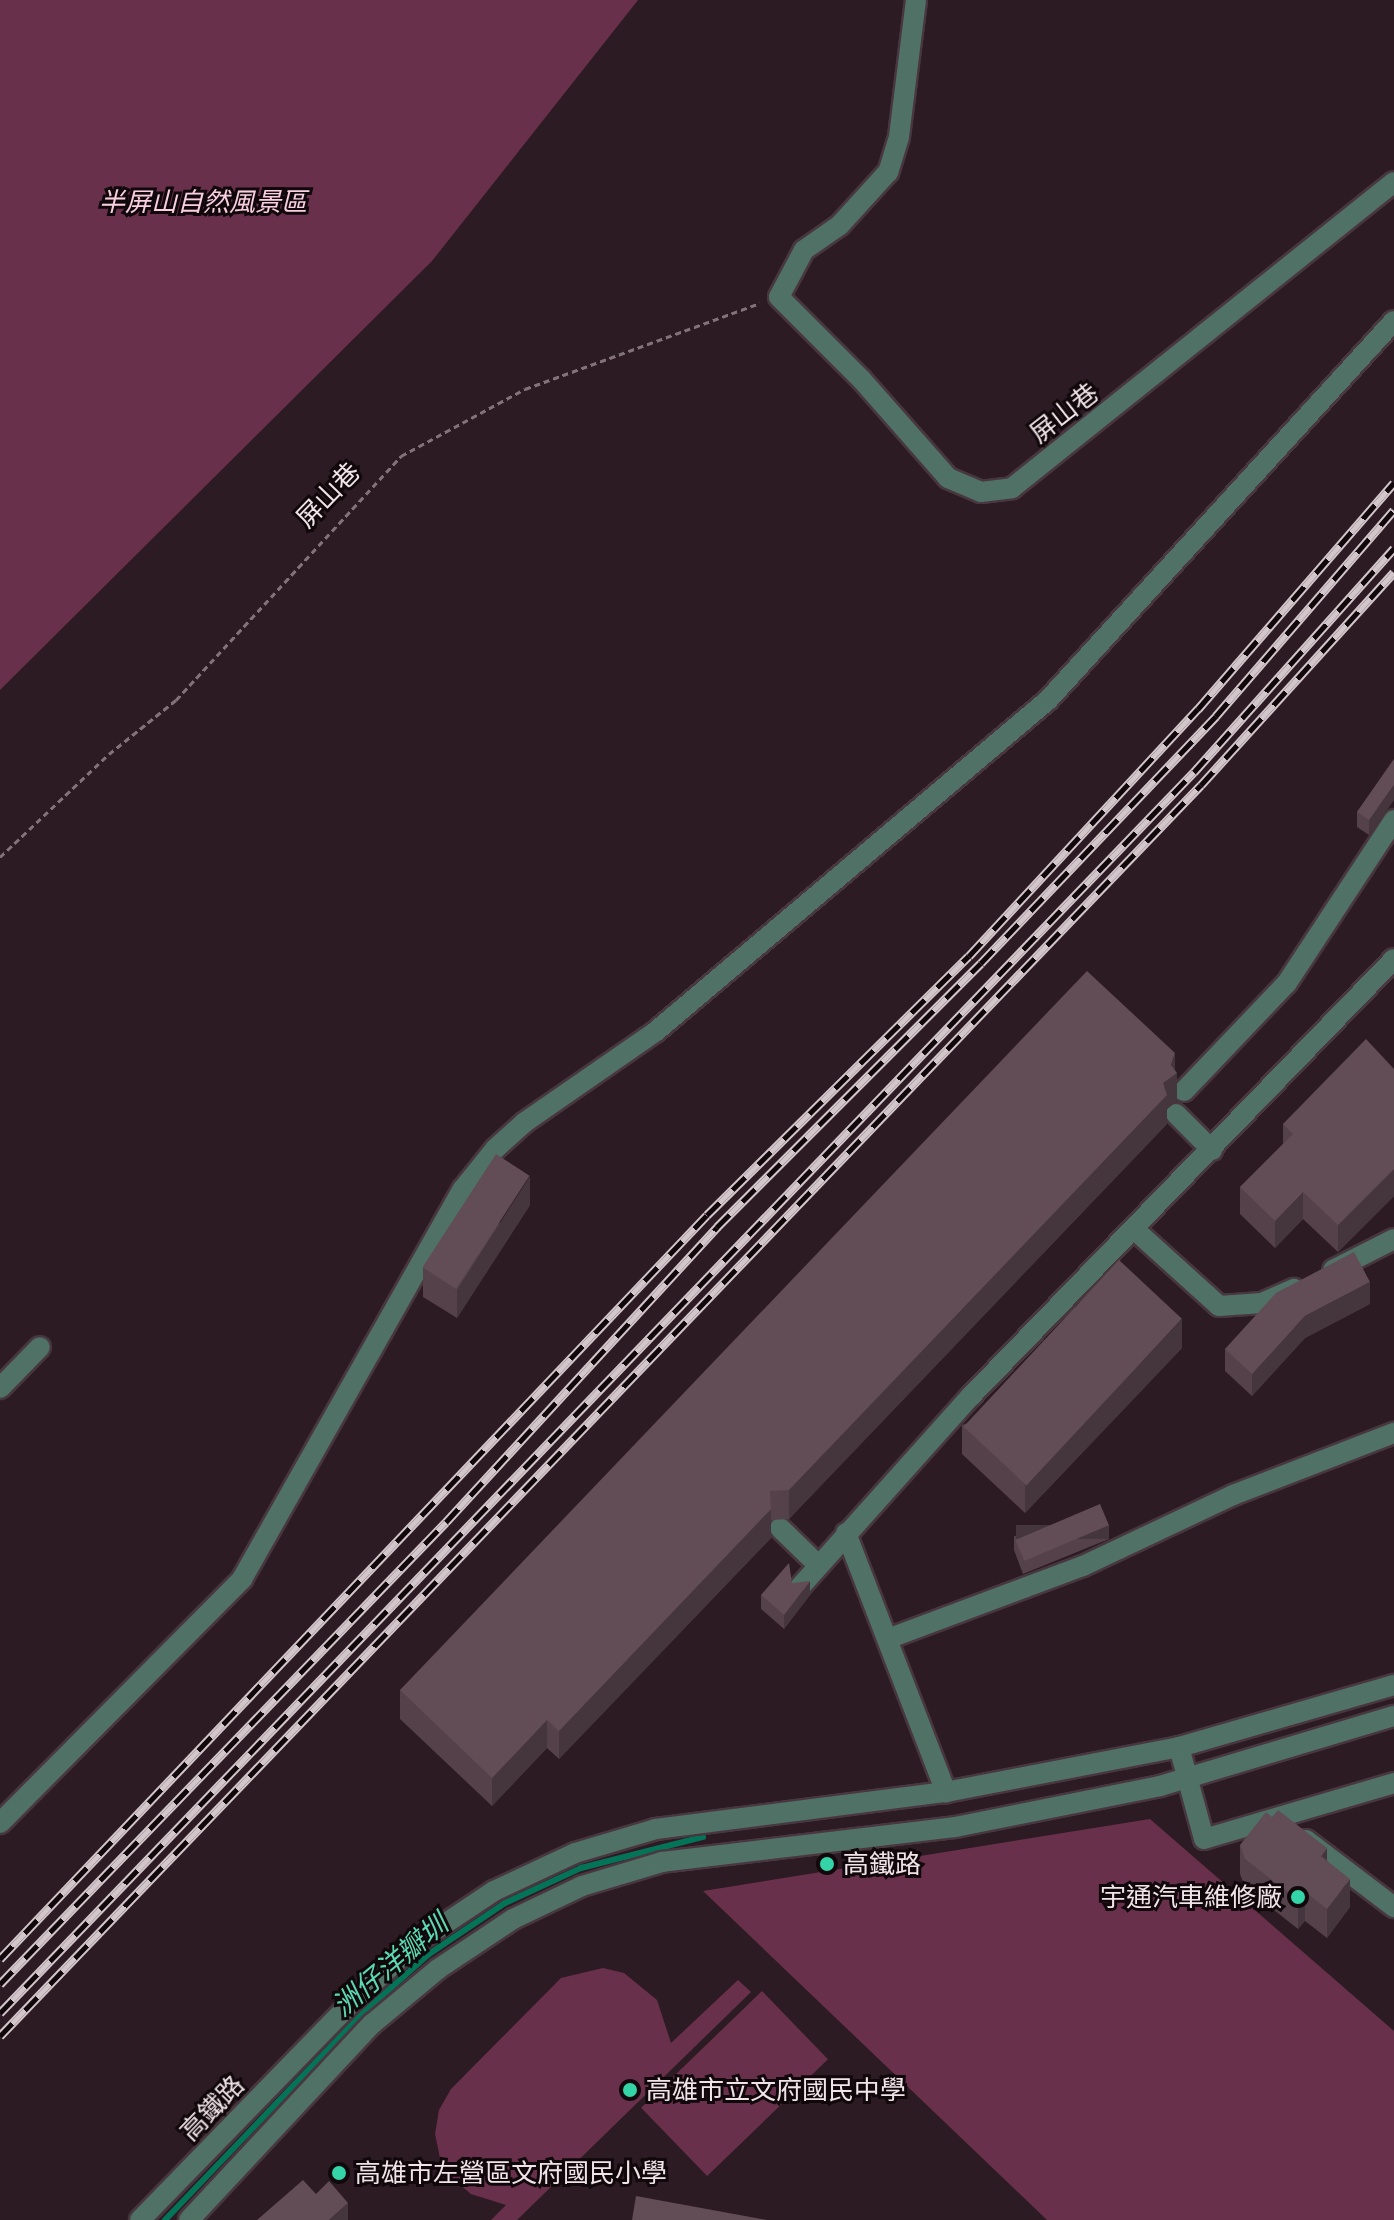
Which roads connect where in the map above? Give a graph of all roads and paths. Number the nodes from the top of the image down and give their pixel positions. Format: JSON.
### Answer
{"nodes":[{"id":1,"x":916,"y":0,"type":"edge"},
{"id":2,"x":1394,"y":182,"type":"edge"},
{"id":3,"x":779,"y":297,"type":"junction"},
{"id":4,"x":1394,"y":321,"type":"edge"},
{"id":5,"x":1394,"y":820,"type":"edge"},
{"id":6,"x":0,"y":857,"type":"edge"},
{"id":7,"x":1394,"y":959,"type":"edge"},
{"id":8,"x":1184,"y":1091,"type":"dead end"},
{"id":9,"x":1176,"y":1114,"type":"dead end"},
{"id":10,"x":1212,"y":1150,"type":"junction"},
{"id":11,"x":1135,"y":1230,"type":"junction"},
{"id":12,"x":1394,"y":1239,"type":"edge"},
{"id":13,"x":40,"y":1347,"type":"dead end"},
{"id":14,"x":0,"y":1388,"type":"edge"},
{"id":15,"x":1394,"y":1433,"type":"edge"},
{"id":16,"x":780,"y":1528,"type":"dead end"},
{"id":17,"x":846,"y":1533,"type":"junction"},
{"id":18,"x":818,"y":1565,"type":"junction"},
{"id":19,"x":800,"y":1587,"type":"edge"},
{"id":20,"x":890,"y":1638,"type":"junction"},
{"id":21,"x":1394,"y":1685,"type":"edge"},
{"id":22,"x":1394,"y":1716,"type":"edge"},
{"id":23,"x":1179,"y":1747,"type":"junction"},
{"id":24,"x":1188,"y":1780,"type":"junction"},
{"id":25,"x":1394,"y":1783,"type":"edge"},
{"id":26,"x":946,"y":1792,"type":"junction"},
{"id":27,"x":1277,"y":1818,"type":"junction"},
{"id":28,"x":0,"y":1823,"type":"edge"},
{"id":29,"x":1394,"y":1907,"type":"edge"},
{"id":30,"x":140,"y":2220,"type":"edge"},
{"id":31,"x":189,"y":2220,"type":"edge"}],
"edges":[{"from":1,"to":3,"type":"street"},
{"from":2,"to":3,"type":"street","name":"屏山巷"},
{"from":3,"to":6,"type":"path","name":"屏山巷"},
{"from":4,"to":28,"type":"street"},
{"from":5,"to":8,"type":"street"},
{"from":7,"to":10,"type":"street"},
{"from":9,"to":10,"type":"street"},
{"from":10,"to":11,"type":"street"},
{"from":11,"to":12,"type":"street"},
{"from":11,"to":17,"type":"street"},
{"from":13,"to":14,"type":"street"},
{"from":15,"to":20,"type":"street"},
{"from":16,"to":18,"type":"street"},
{"from":17,"to":18,"type":"street"},
{"from":17,"to":20,"type":"street"},
{"from":18,"to":19,"type":"street"},
{"from":20,"to":26,"type":"street"},
{"from":21,"to":23,"type":"street","name":"高鐵路"},
{"from":22,"to":24,"type":"street"},
{"from":23,"to":24,"type":"street"},
{"from":23,"to":26,"type":"street","name":"高鐵路"},
{"from":24,"to":27,"type":"street"},
{"from":24,"to":31,"type":"street"},
{"from":25,"to":27,"type":"street"},
{"from":26,"to":30,"type":"street","name":"高鐵路"},
{"from":27,"to":29,"type":"street"}]}
